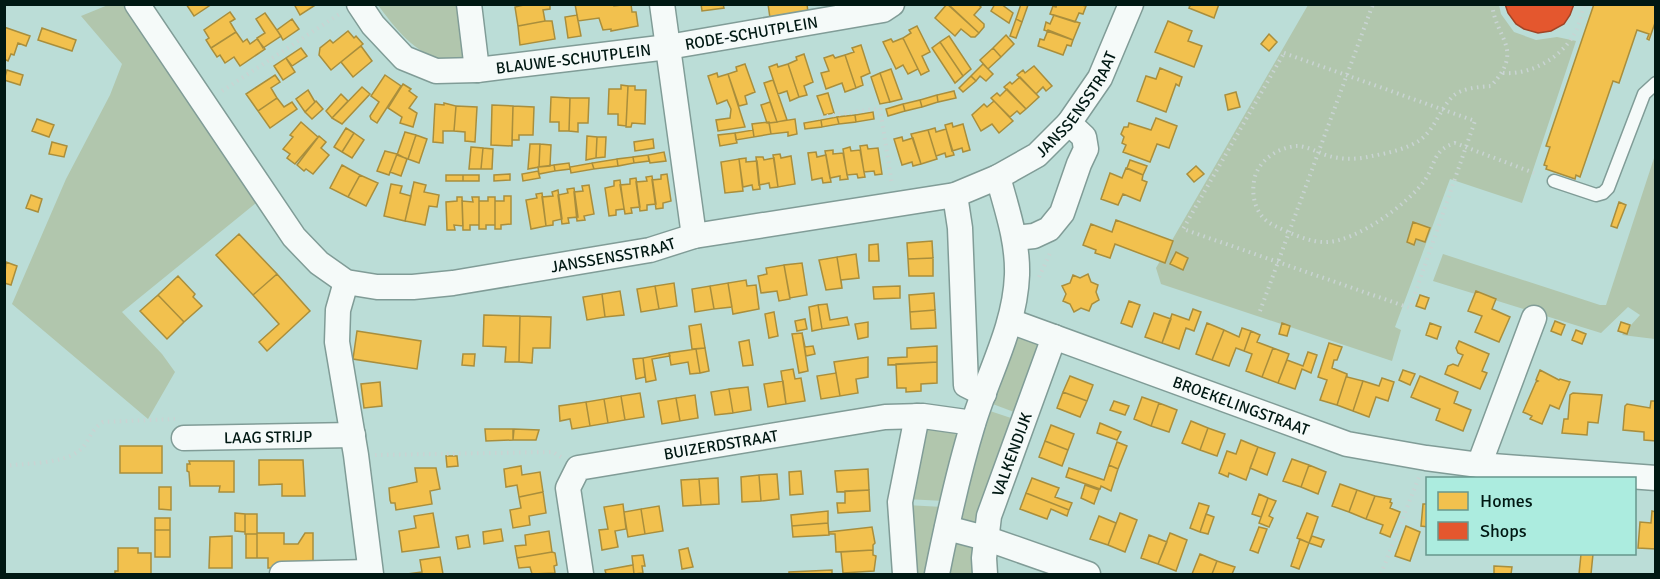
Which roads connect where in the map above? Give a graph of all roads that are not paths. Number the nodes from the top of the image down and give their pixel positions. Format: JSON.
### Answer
{"nodes":[{"id":1,"x":137,"y":4,"type":"edge"},
{"id":2,"x":469,"y":4,"type":"edge"},
{"id":3,"x":662,"y":4,"type":"edge"},
{"id":4,"x":892,"y":4,"type":"edge"},
{"id":5,"x":1131,"y":4,"type":"edge"},
{"id":6,"x":352,"y":8,"type":"edge"},
{"id":7,"x":835,"y":11,"type":"edge"},
{"id":8,"x":668,"y":47,"type":"junction"},
{"id":9,"x":477,"y":70,"type":"junction"},
{"id":10,"x":1656,"y":83,"type":"edge"},
{"id":11,"x":1069,"y":123,"type":"junction"},
{"id":12,"x":998,"y":177,"type":"junction"},
{"id":13,"x":1554,"y":181,"type":"dead end"},
{"id":14,"x":954,"y":195,"type":"junction"},
{"id":15,"x":694,"y":236,"type":"junction"},
{"id":16,"x":1015,"y":238,"type":"junction"},
{"id":17,"x":346,"y":282,"type":"junction"},
{"id":18,"x":1534,"y":318,"type":"dead end"},
{"id":19,"x":1010,"y":321,"type":"junction"},
{"id":20,"x":1054,"y":337,"type":"junction"},
{"id":21,"x":984,"y":394,"type":"junction"},
{"id":22,"x":917,"y":416,"type":"junction"},
{"id":23,"x":973,"y":423,"type":"junction"},
{"id":24,"x":185,"y":428,"type":"road end"},
{"id":25,"x":355,"y":445,"type":"junction"},
{"id":26,"x":1479,"y":465,"type":"junction"},
{"id":27,"x":1656,"y":478,"type":"edge"},
{"id":28,"x":947,"y":528,"type":"junction"},
{"id":29,"x":985,"y":538,"type":"junction"},
{"id":30,"x":371,"y":573,"type":"edge"},
{"id":31,"x":282,"y":574,"type":"edge"},
{"id":32,"x":581,"y":574,"type":"edge"},
{"id":33,"x":905,"y":574,"type":"edge"},
{"id":34,"x":937,"y":574,"type":"edge"},
{"id":35,"x":985,"y":574,"type":"edge"},
{"id":36,"x":1088,"y":574,"type":"edge"}],
"edges":[{"from":1,"to":17,"type":"street","name":"JANSSENSSTRAAT"},
{"from":2,"to":9,"type":"street","name":"BLAUWE-SCHUTPLEIN"},
{"from":3,"to":8,"type":"street"},
{"from":4,"to":7,"type":"street","name":"RODE-SCHUTPLEIN"},
{"from":5,"to":11,"type":"street","name":"JANSSENSSTRAAT"},
{"from":6,"to":9,"type":"street","name":"BLAUWE-SCHUTPLEIN"},
{"from":7,"to":8,"type":"street","name":"RODE-SCHUTPLEIN"},
{"from":8,"to":9,"type":"street","name":"BLAUWE-SCHUTPLEIN"},
{"from":8,"to":15,"type":"street"},
{"from":10,"to":13,"type":"lane"},
{"from":11,"to":12,"type":"street","name":"JANSSENSSTRAAT"},
{"from":11,"to":16,"type":"street"},
{"from":12,"to":14,"type":"street","name":"JANSSENSSTRAAT"},
{"from":12,"to":16,"type":"street"},
{"from":14,"to":15,"type":"street","name":"JANSSENSSTRAAT"},
{"from":14,"to":21,"type":"street"},
{"from":15,"to":17,"type":"street","name":"JANSSENSSTRAAT"},
{"from":16,"to":19,"type":"street"},
{"from":17,"to":25,"type":"street"},
{"from":18,"to":26,"type":"street"},
{"from":19,"to":20,"type":"street","name":"BROEKELINGSTRAAT"},
{"from":19,"to":21,"type":"street"},
{"from":20,"to":26,"type":"street","name":"BROEKELINGSTRAAT"},
{"from":20,"to":29,"type":"street","name":"VALKENDIJK"},
{"from":21,"to":23,"type":"street"},
{"from":22,"to":23,"type":"street","name":"BUIZERDSTRAAT"},
{"from":22,"to":32,"type":"street","name":"BUIZERDSTRAAT"},
{"from":22,"to":33,"type":"street"},
{"from":23,"to":28,"type":"street"},
{"from":24,"to":25,"type":"street","name":"LAAG STRIJP"},
{"from":25,"to":30,"type":"street"},
{"from":26,"to":27,"type":"street","name":"BROEKELINGSTRAAT"},
{"from":28,"to":29,"type":"street"},
{"from":28,"to":34,"type":"street"},
{"from":29,"to":35,"type":"street","name":"VALKENDIJK"},
{"from":29,"to":36,"type":"street"},
{"from":30,"to":31,"type":"street"}]}
